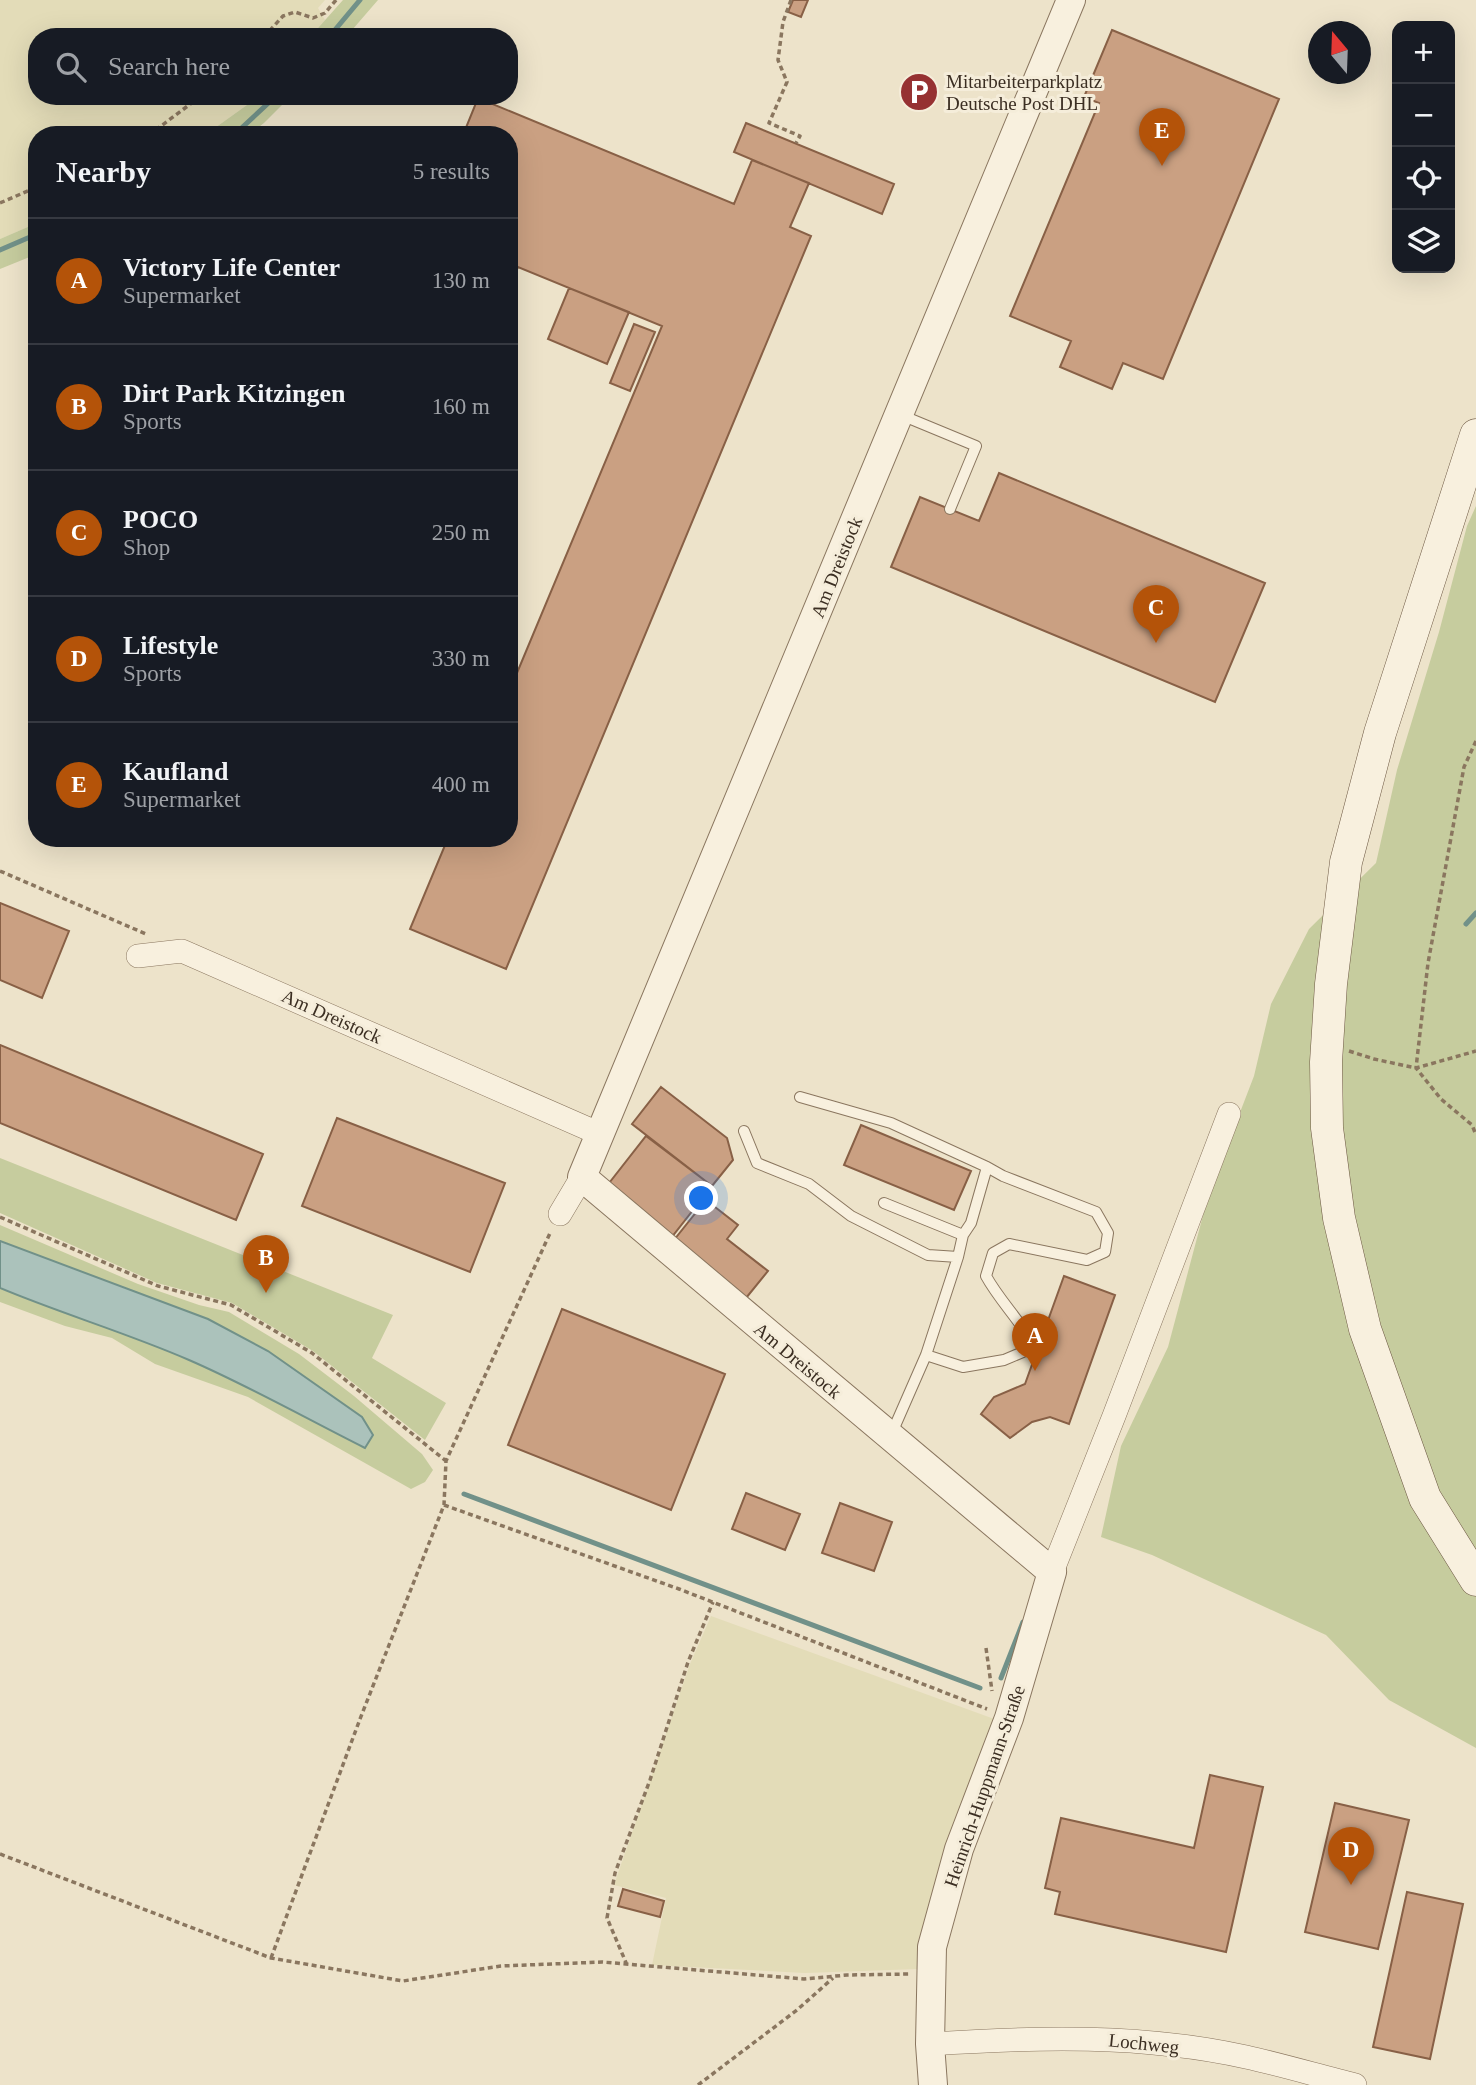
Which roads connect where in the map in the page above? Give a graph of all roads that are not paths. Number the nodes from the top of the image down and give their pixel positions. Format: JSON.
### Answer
{"nodes":[{"id":1,"x":1071,"y":0,"type":"edge"},
{"id":2,"x":899,"y":414,"type":"junction"},
{"id":3,"x":1476,"y":435,"type":"edge"},
{"id":4,"x":950,"y":509,"type":"dead end"},
{"id":5,"x":138,"y":956,"type":"dead end"},
{"id":6,"x":800,"y":1097,"type":"dead end"},
{"id":7,"x":1229,"y":1114,"type":"dead end"},
{"id":8,"x":744,"y":1131,"type":"dead end"},
{"id":9,"x":600,"y":1134,"type":"junction"},
{"id":10,"x":988,"y":1167,"type":"junction"},
{"id":11,"x":582,"y":1177,"type":"junction"},
{"id":12,"x":884,"y":1203,"type":"dead end"},
{"id":13,"x":560,"y":1214,"type":"road end"},
{"id":14,"x":963,"y":1235,"type":"junction"},
{"id":15,"x":958,"y":1257,"type":"junction"},
{"id":16,"x":926,"y":1355,"type":"junction"},
{"id":17,"x":890,"y":1438,"type":"junction"},
{"id":18,"x":1052,"y":1573,"type":"junction"},
{"id":19,"x":1476,"y":1580,"type":"edge"},
{"id":20,"x":930,"y":2044,"type":"junction"},
{"id":21,"x":933,"y":2085,"type":"edge"},
{"id":22,"x":1355,"y":2085,"type":"edge"}],
"edges":[{"from":1,"to":2,"type":"street","name":"Am Dreistock"},
{"from":2,"to":4,"type":"lane"},
{"from":2,"to":9,"type":"street","name":"Am Dreistock"},
{"from":3,"to":19,"type":"main road"},
{"from":5,"to":9,"type":"street","name":"Am Dreistock"},
{"from":6,"to":10,"type":"lane"},
{"from":7,"to":18,"type":"street"},
{"from":8,"to":15,"type":"lane"},
{"from":9,"to":11,"type":"street","name":"Am Dreistock"},
{"from":10,"to":14,"type":"lane"},
{"from":10,"to":16,"type":"lane"},
{"from":11,"to":13,"type":"street"},
{"from":11,"to":17,"type":"street","name":"Am Dreistock"},
{"from":12,"to":14,"type":"lane"},
{"from":14,"to":15,"type":"lane"},
{"from":15,"to":16,"type":"lane"},
{"from":16,"to":17,"type":"lane"},
{"from":17,"to":18,"type":"street","name":"Am Dreistock"},
{"from":18,"to":20,"type":"street","name":"Heinrich-Huppmann-Straße"},
{"from":20,"to":21,"type":"street","name":"Heinrich-Huppmann-Straße"},
{"from":20,"to":22,"type":"street","name":"Lochweg"}]}
